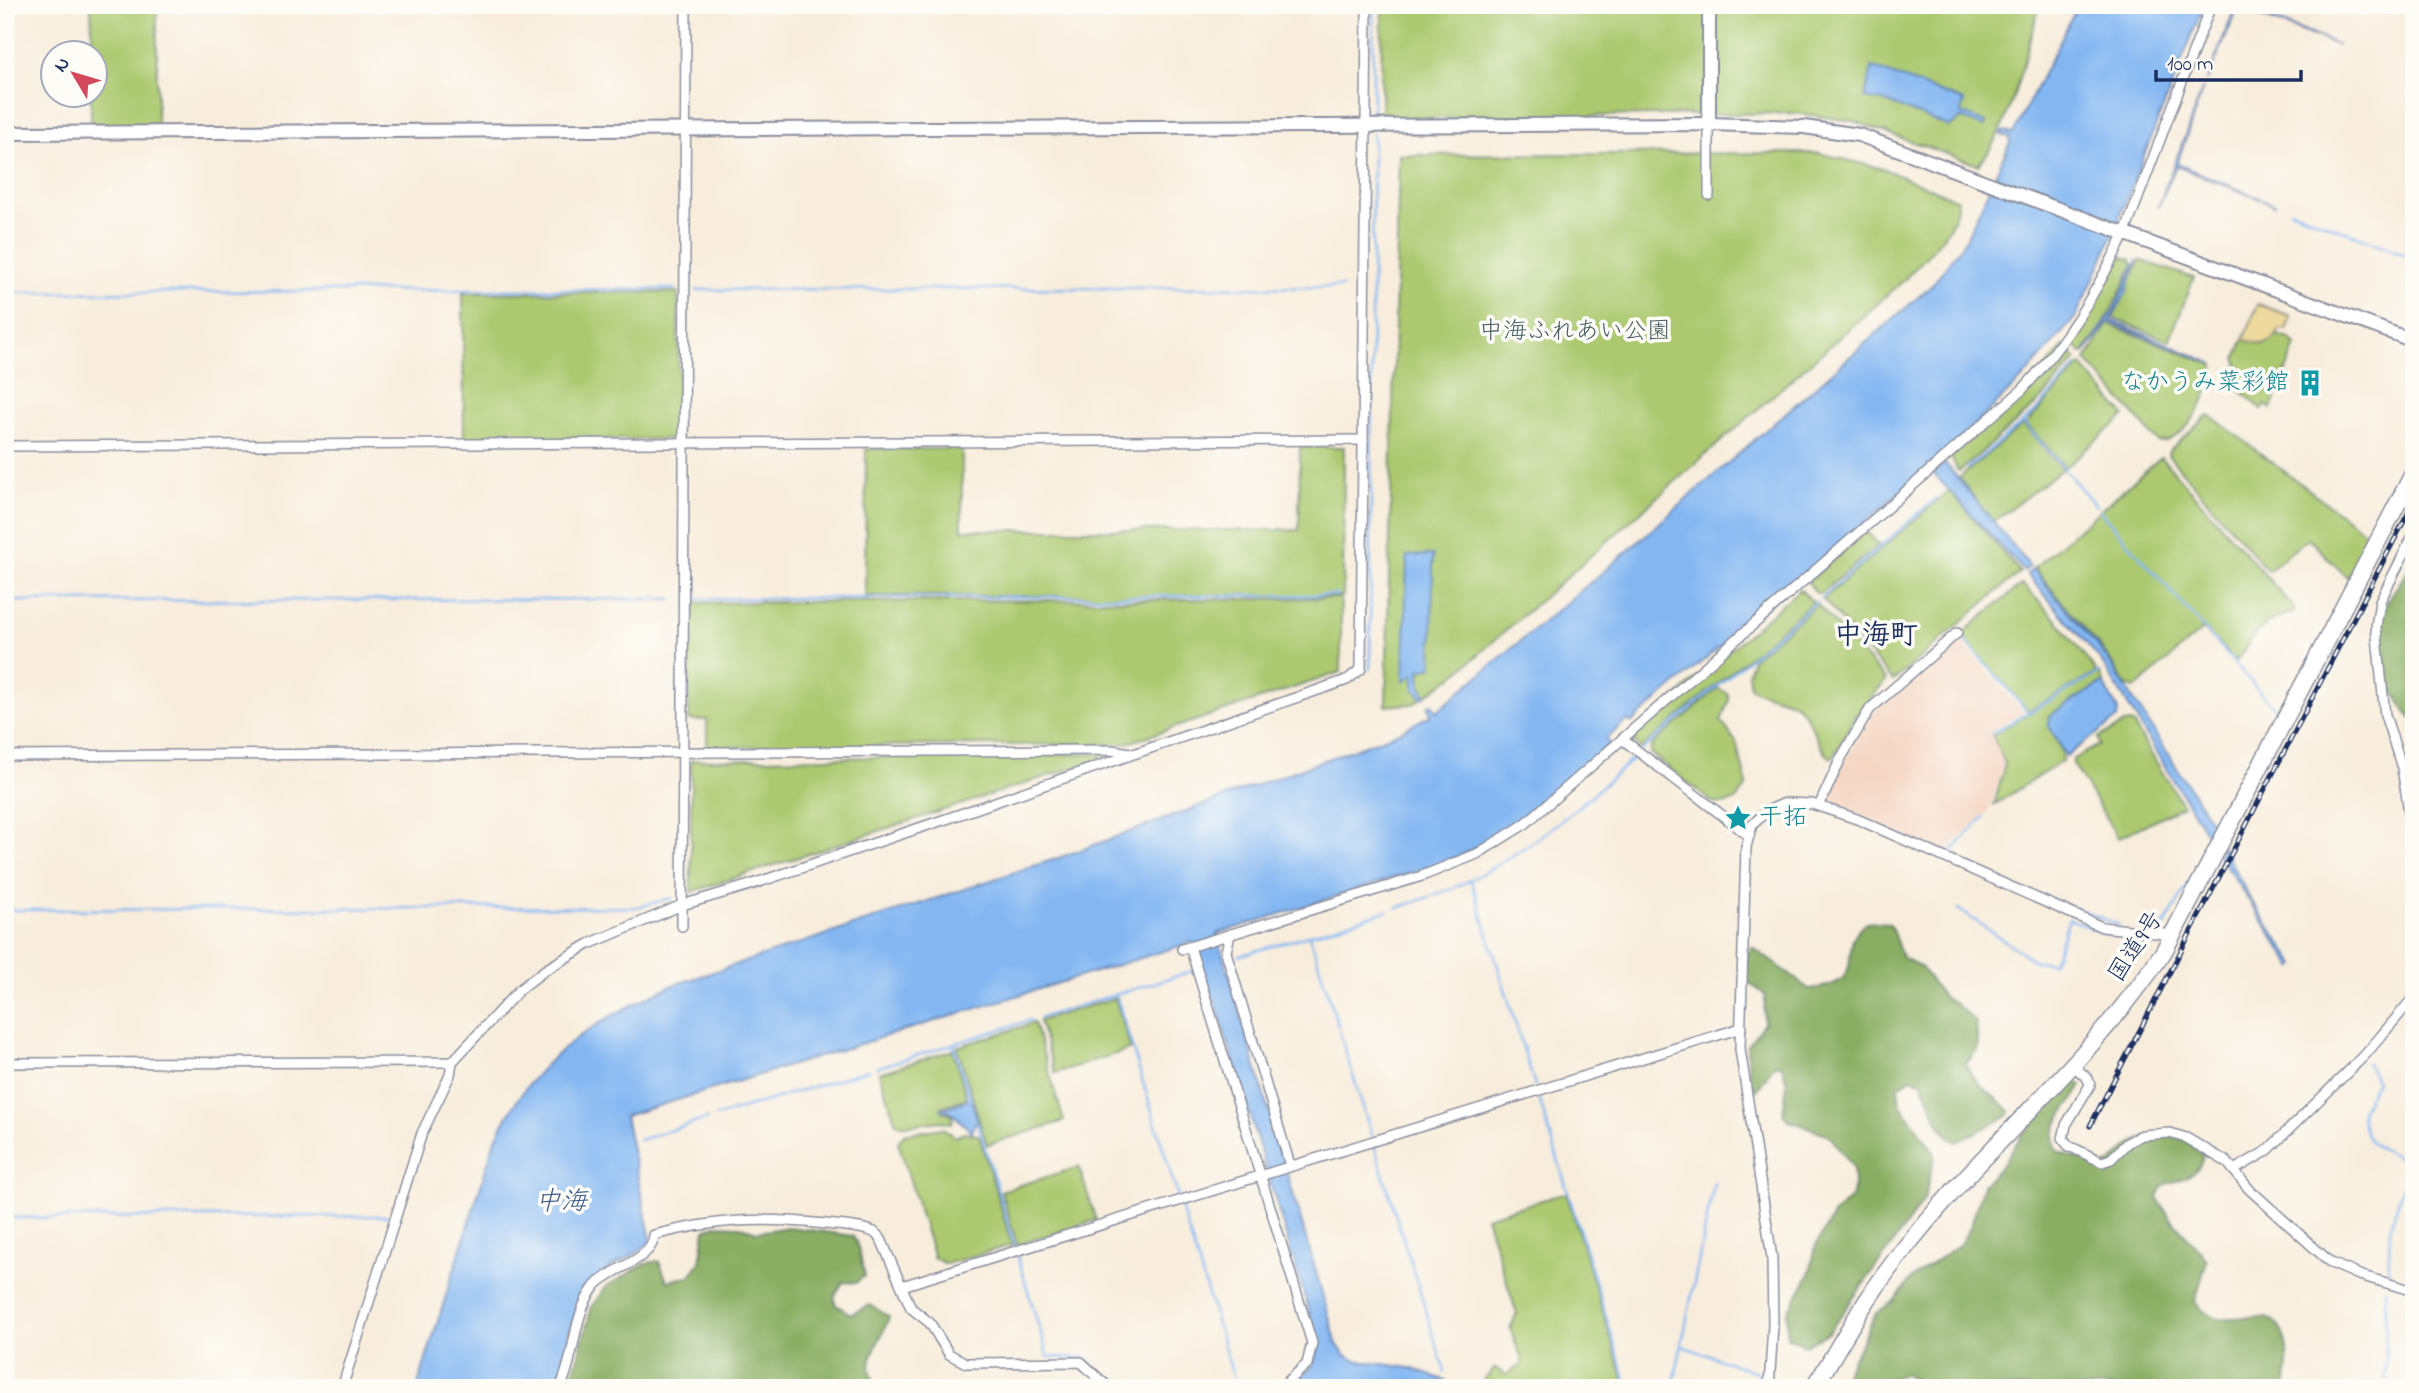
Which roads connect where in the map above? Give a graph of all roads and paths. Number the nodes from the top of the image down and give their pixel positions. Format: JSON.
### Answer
{"nodes":[{"id":1,"x":686,"y":5,"type":"edge"},
{"id":2,"x":1367,"y":5,"type":"edge"},
{"id":3,"x":1709,"y":5,"type":"edge"},
{"id":4,"x":2211,"y":5,"type":"edge"},
{"id":5,"x":1709,"y":124,"type":"junction"},
{"id":6,"x":1367,"y":127,"type":"junction"},
{"id":7,"x":686,"y":130,"type":"junction"},
{"id":8,"x":5,"y":133,"type":"edge"},
{"id":9,"x":1709,"y":195,"type":"dead end"},
{"id":10,"x":2121,"y":234,"type":"junction"},
{"id":11,"x":2414,"y":341,"type":"edge"},
{"id":12,"x":1363,"y":440,"type":"junction"},
{"id":13,"x":686,"y":445,"type":"junction"},
{"id":14,"x":5,"y":446,"type":"edge"},
{"id":15,"x":2414,"y":472,"type":"edge"},
{"id":16,"x":2414,"y":534,"type":"edge"},
{"id":17,"x":1956,"y":633,"type":"dead end"},
{"id":18,"x":1622,"y":739,"type":"junction"},
{"id":19,"x":683,"y":752,"type":"junction"},
{"id":20,"x":1133,"y":753,"type":"junction"},
{"id":21,"x":5,"y":756,"type":"edge"},
{"id":22,"x":1819,"y":806,"type":"junction"},
{"id":23,"x":1748,"y":835,"type":"junction"},
{"id":24,"x":2414,"y":843,"type":"edge"},
{"id":25,"x":682,"y":905,"type":"junction"},
{"id":26,"x":682,"y":926,"type":"dead end"},
{"id":27,"x":1230,"y":934,"type":"junction"},
{"id":28,"x":2174,"y":934,"type":"junction"},
{"id":29,"x":2414,"y":997,"type":"edge"},
{"id":30,"x":1741,"y":1028,"type":"junction"},
{"id":31,"x":452,"y":1062,"type":"junction"},
{"id":32,"x":5,"y":1063,"type":"edge"},
{"id":33,"x":2073,"y":1065,"type":"junction"},
{"id":34,"x":1288,"y":1166,"type":"junction"},
{"id":35,"x":2234,"y":1170,"type":"junction"},
{"id":36,"x":1263,"y":1173,"type":"junction"},
{"id":37,"x":902,"y":1286,"type":"junction"},
{"id":38,"x":2414,"y":1291,"type":"edge"},
{"id":39,"x":342,"y":1388,"type":"edge"},
{"id":40,"x":560,"y":1388,"type":"edge"},
{"id":41,"x":1109,"y":1388,"type":"edge"},
{"id":42,"x":1281,"y":1388,"type":"edge"},
{"id":43,"x":1769,"y":1388,"type":"edge"},
{"id":44,"x":1814,"y":1388,"type":"edge"}],
"edges":[{"from":1,"to":7,"type":"street"},
{"from":2,"to":6,"type":"street"},
{"from":3,"to":5,"type":"street"},
{"from":4,"to":10,"type":"street"},
{"from":5,"to":6,"type":"street"},
{"from":5,"to":9,"type":"street"},
{"from":5,"to":10,"type":"street"},
{"from":6,"to":7,"type":"street"},
{"from":6,"to":12,"type":"street"},
{"from":7,"to":8,"type":"street"},
{"from":7,"to":13,"type":"street"},
{"from":10,"to":11,"type":"street"},
{"from":10,"to":18,"type":"street"},
{"from":12,"to":13,"type":"street"},
{"from":12,"to":20,"type":"street"},
{"from":13,"to":14,"type":"street"},
{"from":13,"to":19,"type":"street"},
{"from":15,"to":28,"type":"highway","name":"国道9号"},
{"from":16,"to":24,"type":"street"},
{"from":17,"to":22,"type":"street"},
{"from":18,"to":23,"type":"street"},
{"from":18,"to":27,"type":"street"},
{"from":19,"to":20,"type":"street"},
{"from":19,"to":21,"type":"street"},
{"from":19,"to":25,"type":"street"},
{"from":20,"to":25,"type":"street"},
{"from":22,"to":23,"type":"street"},
{"from":22,"to":28,"type":"street"},
{"from":23,"to":30,"type":"street"},
{"from":25,"to":26,"type":"street"},
{"from":25,"to":31,"type":"street"},
{"from":27,"to":34,"type":"street"},
{"from":27,"to":36,"type":"street"},
{"from":28,"to":33,"type":"highway","name":"国道9号"},
{"from":29,"to":35,"type":"street"},
{"from":30,"to":34,"type":"street"},
{"from":30,"to":43,"type":"street"},
{"from":31,"to":32,"type":"street"},
{"from":31,"to":39,"type":"street"},
{"from":33,"to":35,"type":"street"},
{"from":33,"to":44,"type":"highway","name":"国道9号"},
{"from":34,"to":36,"type":"street"},
{"from":35,"to":38,"type":"street"},
{"from":36,"to":37,"type":"street"},
{"from":36,"to":42,"type":"street"},
{"from":37,"to":40,"type":"street"},
{"from":37,"to":41,"type":"street"}]}
